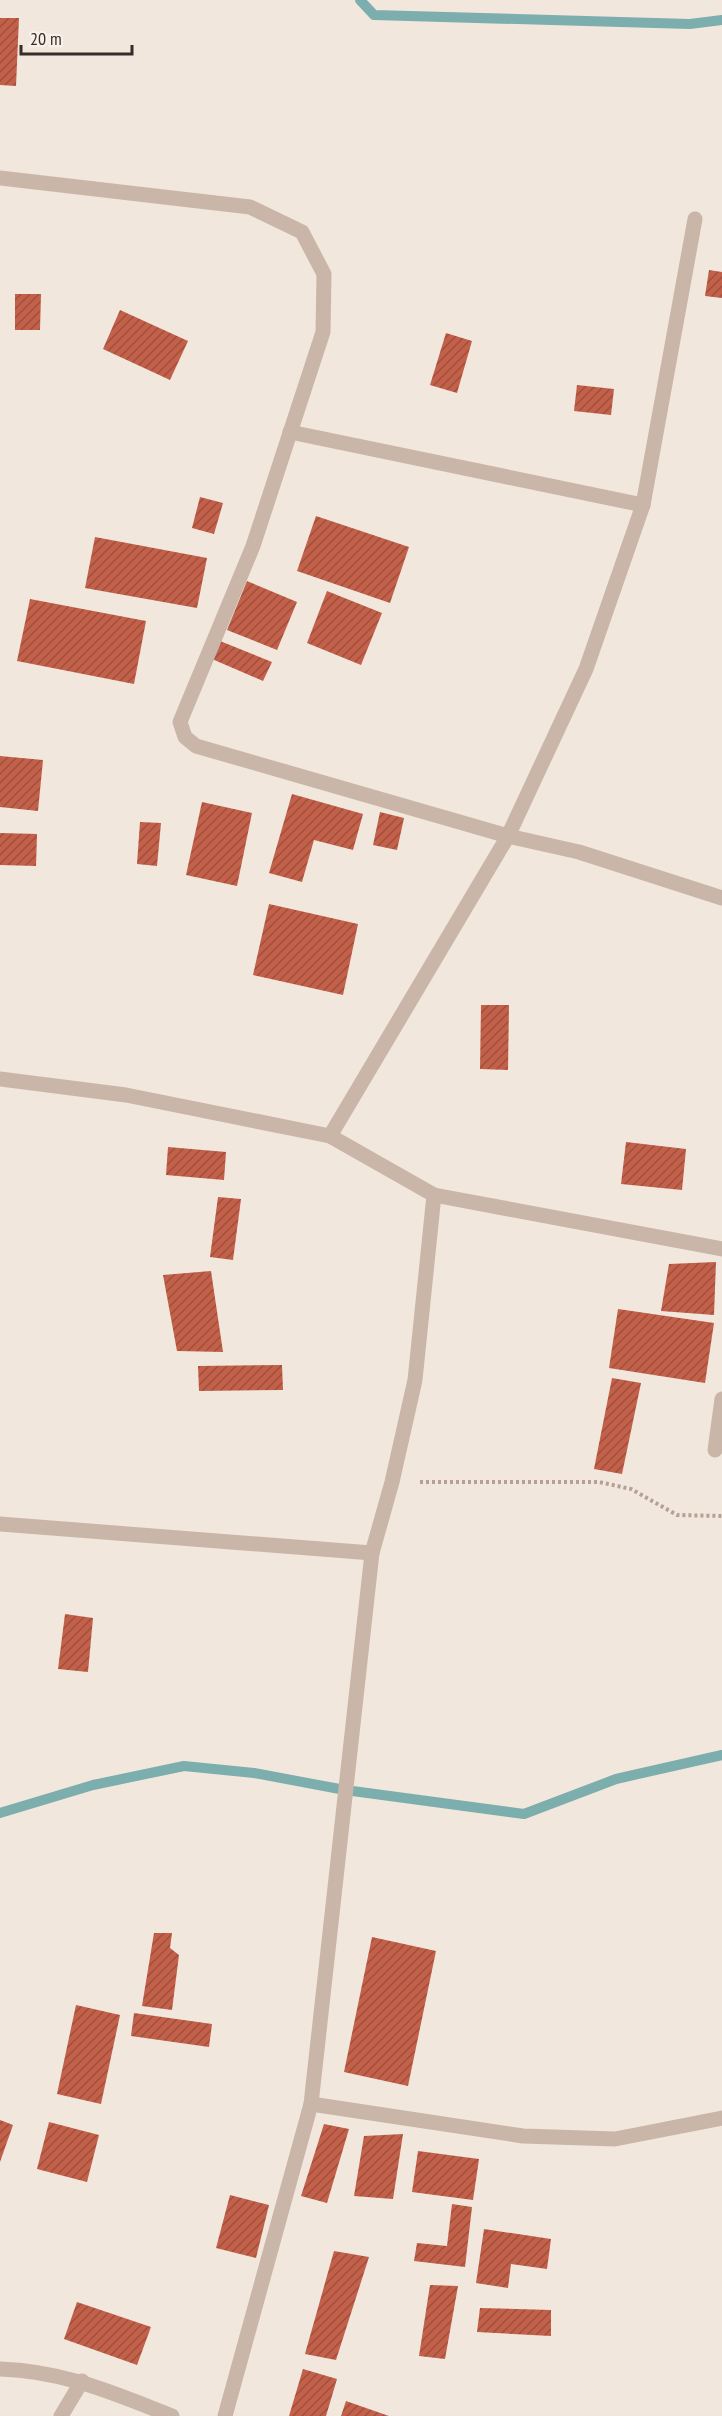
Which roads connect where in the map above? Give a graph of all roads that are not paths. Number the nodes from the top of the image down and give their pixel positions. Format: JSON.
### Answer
{"nodes":[{"id":1,"x":0,"y":178,"type":"edge"},
{"id":2,"x":695,"y":219,"type":"dead end"},
{"id":3,"x":290,"y":432,"type":"junction"},
{"id":4,"x":643,"y":505,"type":"junction"},
{"id":5,"x":508,"y":837,"type":"junction"},
{"id":6,"x":722,"y":898,"type":"edge"},
{"id":7,"x":0,"y":1079,"type":"edge"},
{"id":8,"x":330,"y":1136,"type":"junction"},
{"id":9,"x":434,"y":1195,"type":"junction"},
{"id":10,"x":722,"y":1249,"type":"edge"},
{"id":11,"x":722,"y":1399,"type":"edge"},
{"id":12,"x":716,"y":1450,"type":"dead end"},
{"id":13,"x":0,"y":1524,"type":"edge"},
{"id":14,"x":372,"y":1553,"type":"junction"},
{"id":15,"x":311,"y":2104,"type":"junction"},
{"id":16,"x":722,"y":2118,"type":"edge"},
{"id":17,"x":0,"y":2369,"type":"edge"},
{"id":18,"x":82,"y":2381,"type":"junction"},
{"id":19,"x":61,"y":2416,"type":"edge"},
{"id":20,"x":171,"y":2416,"type":"edge"},
{"id":21,"x":225,"y":2416,"type":"edge"}],
"edges":[{"from":1,"to":3,"type":"street"},
{"from":2,"to":4,"type":"street"},
{"from":3,"to":4,"type":"street"},
{"from":3,"to":5,"type":"street"},
{"from":4,"to":5,"type":"street"},
{"from":5,"to":6,"type":"street"},
{"from":5,"to":8,"type":"street"},
{"from":7,"to":8,"type":"street"},
{"from":8,"to":9,"type":"street"},
{"from":9,"to":10,"type":"street"},
{"from":9,"to":14,"type":"street"},
{"from":11,"to":12,"type":"street"},
{"from":13,"to":14,"type":"street"},
{"from":14,"to":15,"type":"street"},
{"from":15,"to":16,"type":"street"},
{"from":15,"to":21,"type":"street"},
{"from":17,"to":18,"type":"street"},
{"from":18,"to":19,"type":"street"},
{"from":18,"to":20,"type":"street"}]}
